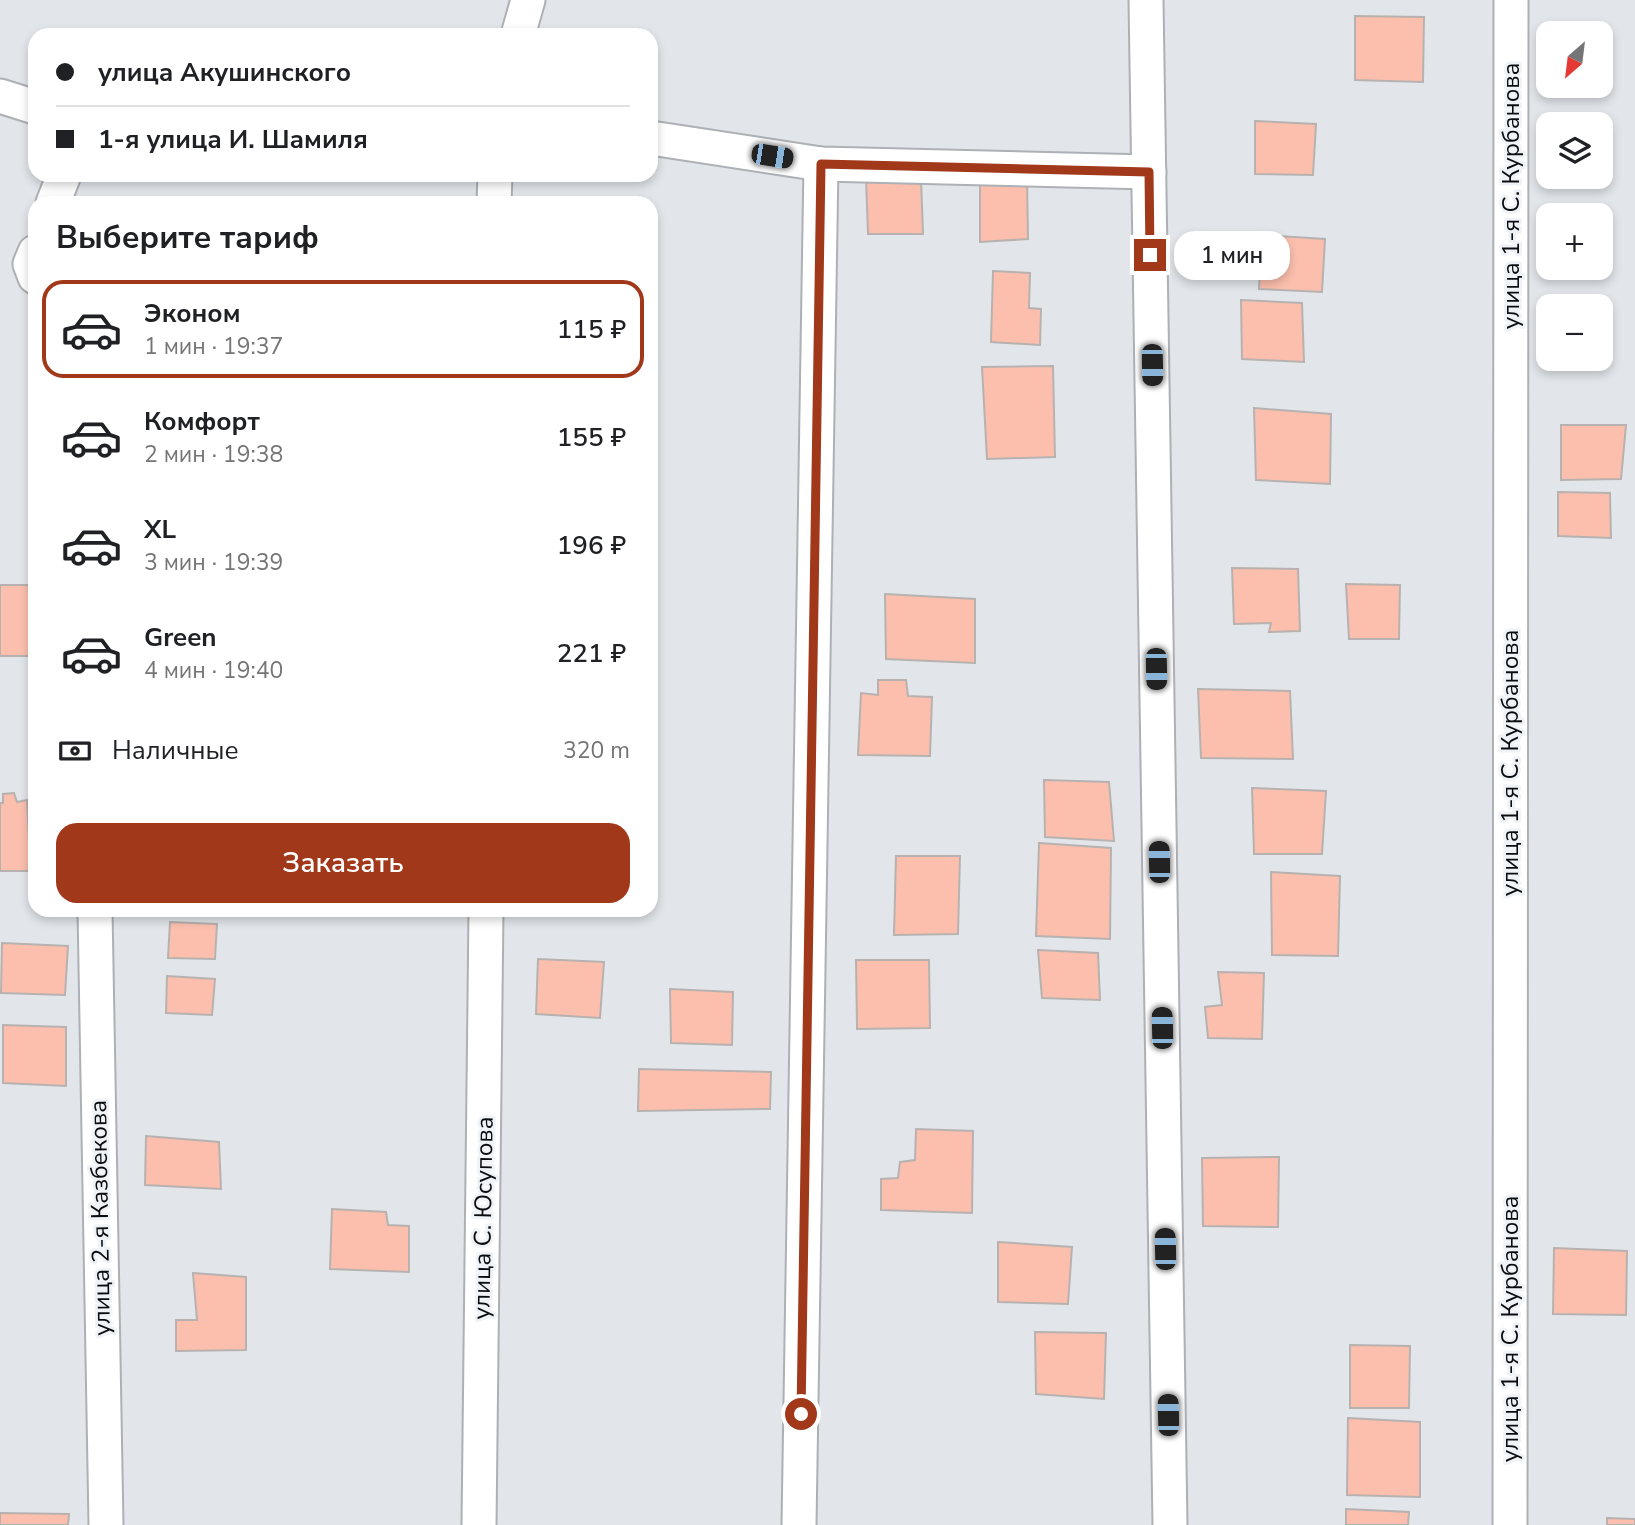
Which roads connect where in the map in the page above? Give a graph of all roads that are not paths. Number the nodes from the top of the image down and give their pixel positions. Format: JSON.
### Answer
{"nodes":[{"id":1,"x":528,"y":0,"type":"edge"},
{"id":2,"x":1146,"y":0,"type":"edge"},
{"id":3,"x":1511,"y":0,"type":"edge"},
{"id":4,"x":520,"y":28,"type":"edge"},
{"id":5,"x":0,"y":96,"type":"edge"},
{"id":6,"x":28,"y":105,"type":"edge"},
{"id":7,"x":658,"y":139,"type":"edge"},
{"id":8,"x":821,"y":164,"type":"junction"},
{"id":9,"x":1149,"y":172,"type":"junction"},
{"id":10,"x":95,"y":917,"type":"edge"},
{"id":11,"x":486,"y":917,"type":"edge"},
{"id":12,"x":106,"y":1525,"type":"edge"},
{"id":13,"x":479,"y":1525,"type":"edge"},
{"id":14,"x":799,"y":1525,"type":"edge"},
{"id":15,"x":1170,"y":1525,"type":"edge"},
{"id":16,"x":1510,"y":1525,"type":"edge"}],
"edges":[{"from":1,"to":4,"type":"street"},
{"from":2,"to":9,"type":"street"},
{"from":3,"to":16,"type":"street","name":"улица 1-я С. Курбанова"},
{"from":5,"to":6,"type":"street"},
{"from":7,"to":8,"type":"street"},
{"from":8,"to":9,"type":"street"},
{"from":8,"to":14,"type":"street"},
{"from":9,"to":15,"type":"street"},
{"from":10,"to":12,"type":"street","name":"улица 2-я Казбекова"},
{"from":11,"to":13,"type":"street","name":"улица С. Юсупова"}]}
